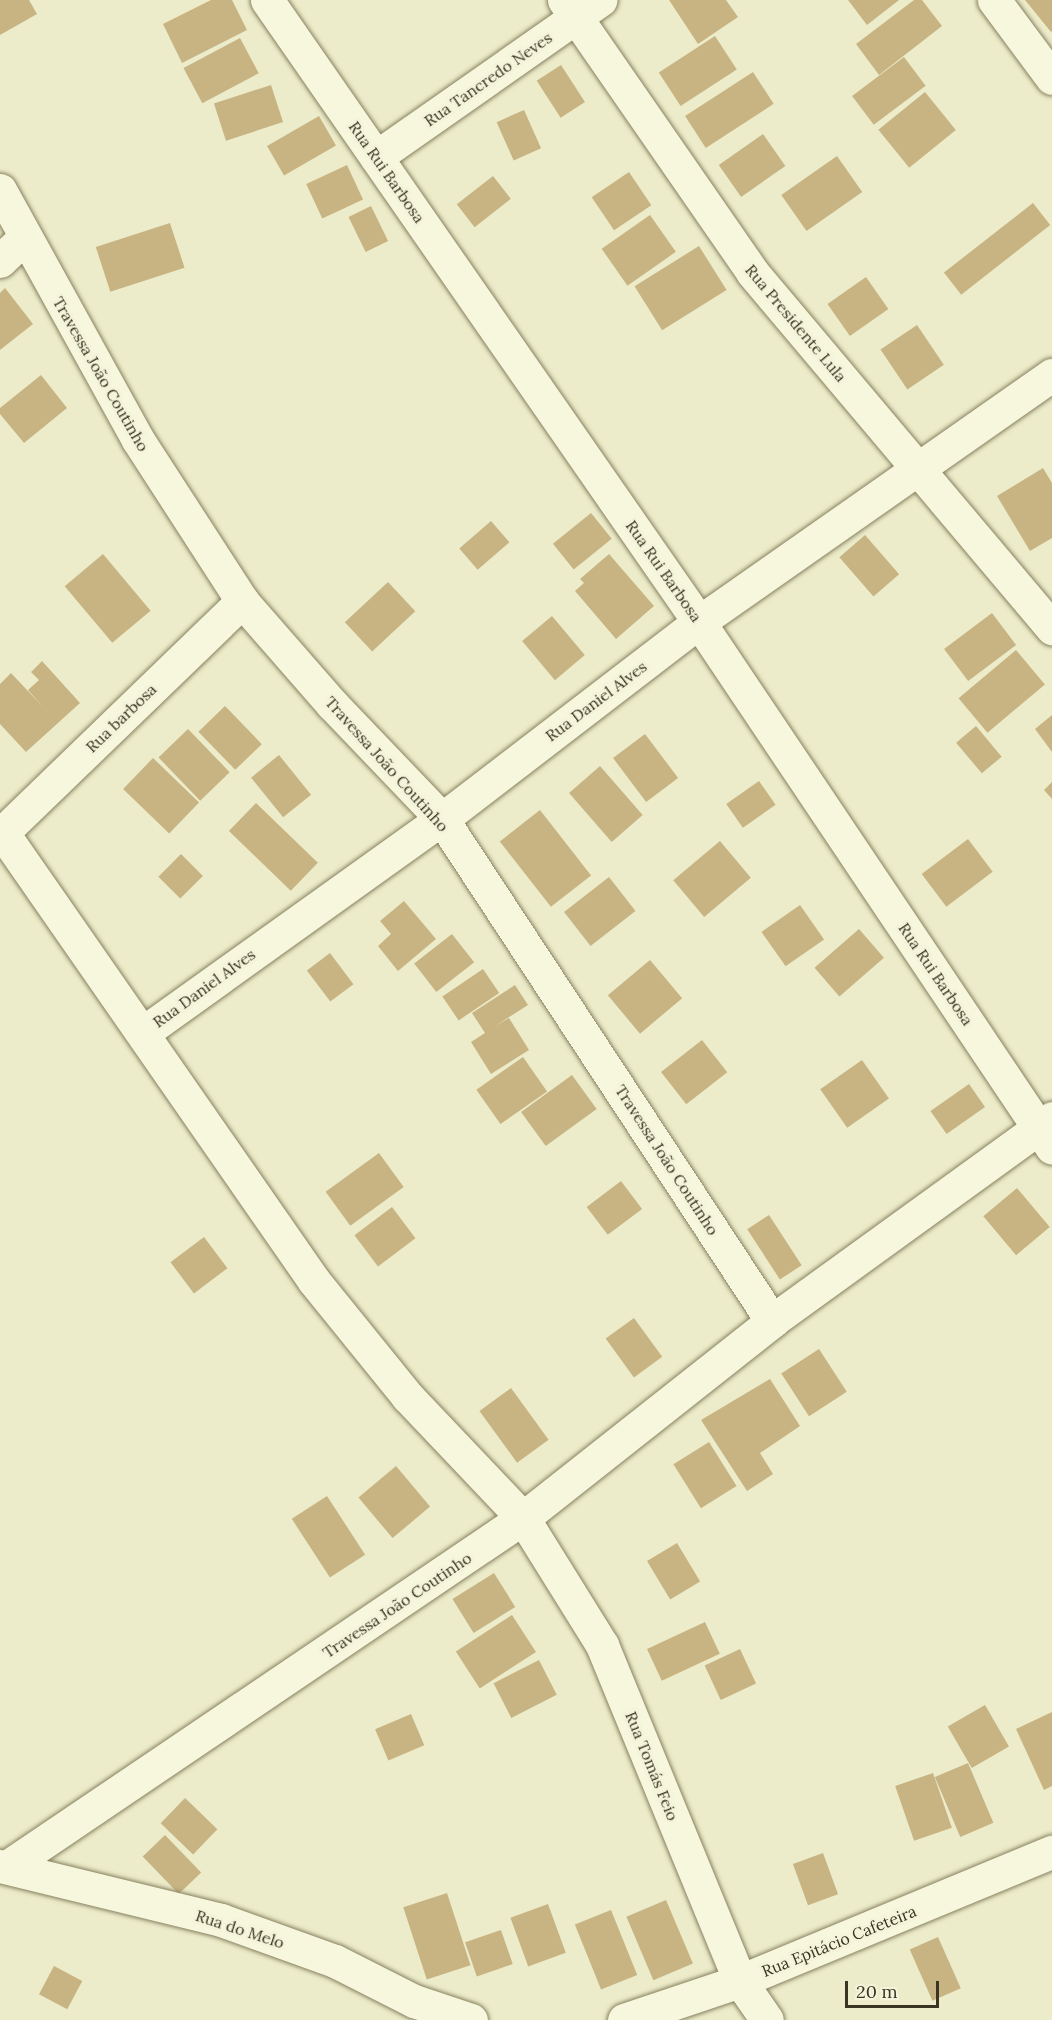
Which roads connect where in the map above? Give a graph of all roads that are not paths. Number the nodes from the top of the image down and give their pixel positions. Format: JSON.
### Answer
{"nodes":[{"id":1,"x":267,"y":0,"type":"edge"},
{"id":2,"x":994,"y":0,"type":"edge"},
{"id":3,"x":580,"y":6,"type":"edge"},
{"id":4,"x":1052,"y":78,"type":"edge"},
{"id":5,"x":376,"y":157,"type":"junction"},
{"id":6,"x":0,"y":190,"type":"edge"},
{"id":7,"x":24,"y":238,"type":"junction"},
{"id":8,"x":0,"y":261,"type":"edge"},
{"id":9,"x":1052,"y":375,"type":"edge"},
{"id":10,"x":919,"y":470,"type":"junction"},
{"id":11,"x":242,"y":601,"type":"junction"},
{"id":12,"x":699,"y":622,"type":"junction"},
{"id":13,"x":1052,"y":628,"type":"edge"},
{"id":14,"x":442,"y":819,"type":"junction"},
{"id":15,"x":1,"y":832,"type":"edge"},
{"id":16,"x":144,"y":1032,"type":"junction"},
{"id":17,"x":1048,"y":1132,"type":"edge"},
{"id":18,"x":772,"y":1321,"type":"junction"},
{"id":19,"x":524,"y":1518,"type":"junction"},
{"id":20,"x":1052,"y":1852,"type":"edge"},
{"id":21,"x":4,"y":1866,"type":"edge"},
{"id":22,"x":740,"y":1982,"type":"junction"},
{"id":23,"x":471,"y":2020,"type":"edge"},
{"id":24,"x":624,"y":2020,"type":"edge"},
{"id":25,"x":767,"y":2020,"type":"edge"}],
"edges":[{"from":1,"to":5,"type":"street","name":"Rua Rui Barbosa"},
{"from":2,"to":4,"type":"street"},
{"from":3,"to":5,"type":"street","name":"Rua Tancredo Neves"},
{"from":3,"to":10,"type":"street","name":"Rua Presidente Lula"},
{"from":5,"to":12,"type":"street","name":"Rua Rui Barbosa"},
{"from":6,"to":7,"type":"street","name":"Travessa João Coutinho"},
{"from":7,"to":8,"type":"street"},
{"from":7,"to":11,"type":"street","name":"Travessa João Coutinho"},
{"from":9,"to":10,"type":"street","name":"Rua Daniel Alves"},
{"from":10,"to":12,"type":"street","name":"Rua Daniel Alves"},
{"from":10,"to":13,"type":"street","name":"Rua Presidente Lula"},
{"from":11,"to":14,"type":"street","name":"Travessa João Coutinho"},
{"from":11,"to":15,"type":"street","name":"Rua barbosa"},
{"from":12,"to":14,"type":"street","name":"Rua Daniel Alves"},
{"from":12,"to":17,"type":"street","name":"Rua Rui Barbosa"},
{"from":14,"to":16,"type":"street","name":"Rua Daniel Alves"},
{"from":14,"to":18,"type":"street","name":"Travessa João Coutinho"},
{"from":15,"to":16,"type":"street","name":"Rua Tomás Feio"},
{"from":16,"to":19,"type":"street","name":"Rua Tomás Feio"},
{"from":17,"to":18,"type":"street","name":"Travessa João Coutinho"},
{"from":18,"to":19,"type":"street","name":"Travessa João Coutinho"},
{"from":19,"to":21,"type":"street","name":"Travessa João Coutinho"},
{"from":19,"to":22,"type":"street","name":"Rua Tomás Feio"},
{"from":20,"to":22,"type":"street","name":"Rua Epitácio Cafeteira"},
{"from":21,"to":23,"type":"street","name":"Rua do Melo"},
{"from":22,"to":24,"type":"street","name":"Rua Epitácio Cafeteira"},
{"from":22,"to":25,"type":"street","name":"Rua Tomás Feio"}]}
